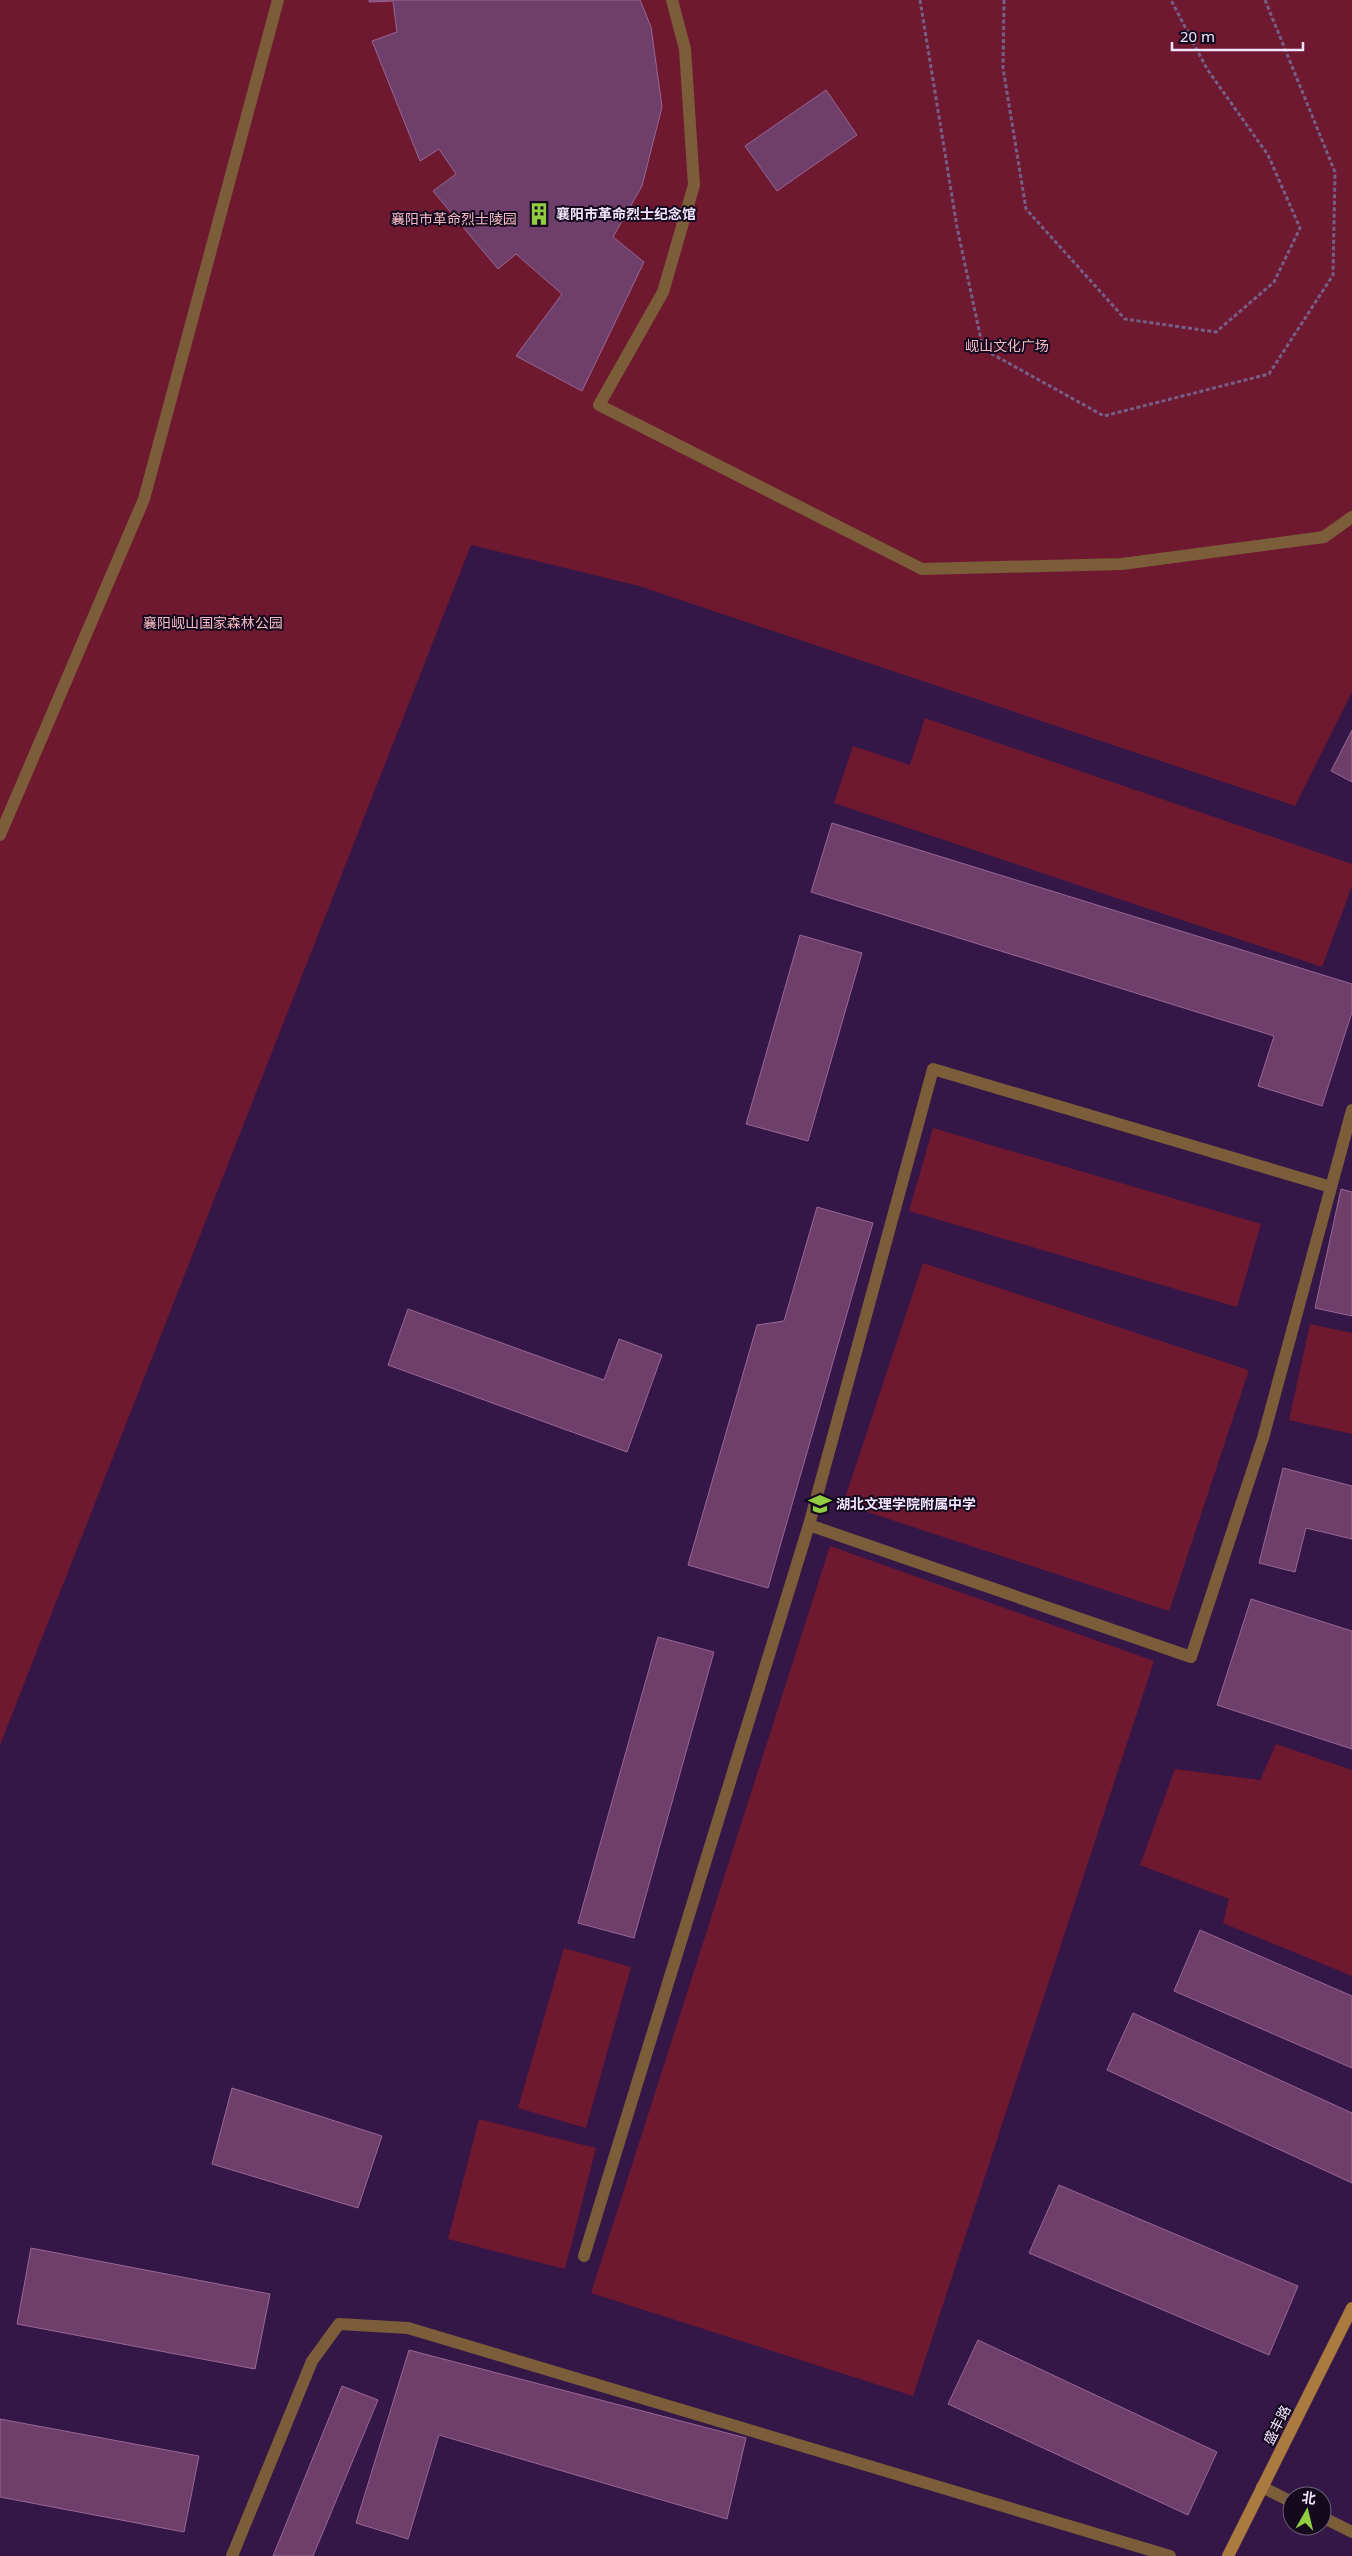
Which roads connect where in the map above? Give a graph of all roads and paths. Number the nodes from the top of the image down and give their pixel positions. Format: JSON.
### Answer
{"nodes":[{"id":1,"x":278,"y":0,"type":"edge"},
{"id":2,"x":672,"y":0,"type":"edge"},
{"id":3,"x":920,"y":0,"type":"edge"},
{"id":4,"x":1004,"y":0,"type":"edge"},
{"id":5,"x":1171,"y":0,"type":"edge"},
{"id":6,"x":1265,"y":0,"type":"edge"},
{"id":7,"x":1352,"y":517,"type":"edge"},
{"id":8,"x":0,"y":835,"type":"edge"},
{"id":9,"x":1352,"y":1110,"type":"edge"},
{"id":10,"x":1331,"y":1187,"type":"junction"},
{"id":11,"x":810,"y":1525,"type":"junction"},
{"id":12,"x":584,"y":2256,"type":"dead end"},
{"id":13,"x":1352,"y":2308,"type":"edge"},
{"id":14,"x":1262,"y":2488,"type":"junction"},
{"id":15,"x":1282,"y":2497,"type":"edge"},
{"id":16,"x":1332,"y":2522,"type":"edge"},
{"id":17,"x":1352,"y":2532,"type":"edge"},
{"id":18,"x":232,"y":2556,"type":"edge"},
{"id":19,"x":1170,"y":2556,"type":"edge"},
{"id":20,"x":1228,"y":2556,"type":"edge"}],
"edges":[{"from":1,"to":8,"type":"street"},
{"from":2,"to":7,"type":"street"},
{"from":3,"to":6,"type":"path"},
{"from":4,"to":5,"type":"path"},
{"from":9,"to":10,"type":"street"},
{"from":10,"to":11,"type":"street"},
{"from":10,"to":11,"type":"street"},
{"from":11,"to":12,"type":"street"},
{"from":13,"to":14,"type":"street","name":"盛丰路"},
{"from":14,"to":15,"type":"street"},
{"from":14,"to":20,"type":"street","name":"盛丰路"},
{"from":16,"to":17,"type":"street"},
{"from":18,"to":19,"type":"street"}]}
